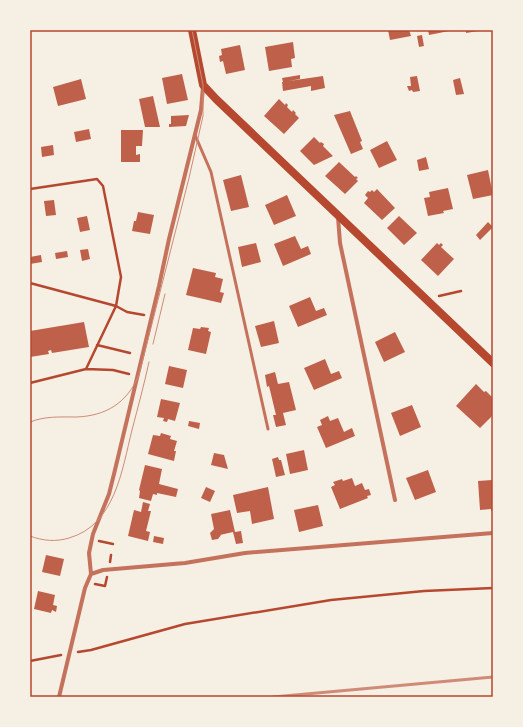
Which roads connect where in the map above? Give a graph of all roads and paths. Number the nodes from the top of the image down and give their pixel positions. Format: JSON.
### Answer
{"nodes":[{"id":1,"x":192,"y":30,"type":"edge"},
{"id":2,"x":203,"y":85,"type":"junction"},
{"id":3,"x":195,"y":135,"type":"junction"},
{"id":4,"x":30,"y":189,"type":"edge"},
{"id":5,"x":338,"y":215,"type":"junction"},
{"id":6,"x":30,"y":283,"type":"edge"},
{"id":7,"x":461,"y":291,"type":"dead end"},
{"id":8,"x":439,"y":296,"type":"dead end"},
{"id":9,"x":116,"y":306,"type":"junction"},
{"id":10,"x":152,"y":317,"type":"junction"},
{"id":11,"x":97,"y":345,"type":"junction"},
{"id":12,"x":130,"y":353,"type":"dead end"},
{"id":13,"x":493,"y":363,"type":"edge"},
{"id":14,"x":86,"y":368,"type":"junction"},
{"id":15,"x":138,"y":376,"type":"junction"},
{"id":16,"x":30,"y":383,"type":"edge"},
{"id":17,"x":268,"y":429,"type":"dead end"},
{"id":18,"x":395,"y":500,"type":"dead end"},
{"id":19,"x":493,"y":533,"type":"edge"},
{"id":20,"x":91,"y":574,"type":"junction"},
{"id":21,"x":493,"y":588,"type":"edge"},
{"id":22,"x":69,"y":653,"type":"junction"},
{"id":23,"x":30,"y":661,"type":"edge"},
{"id":24,"x":59,"y":697,"type":"edge"}],
"edges":[{"from":1,"to":2,"type":"main road"},
{"from":2,"to":3,"type":"street"},
{"from":2,"to":5,"type":"main road"},
{"from":3,"to":10,"type":"street"},
{"from":3,"to":17,"type":"lane"},
{"from":4,"to":9,"type":"path"},
{"from":5,"to":13,"type":"main road"},
{"from":5,"to":18,"type":"street"},
{"from":6,"to":9,"type":"path"},
{"from":7,"to":8,"type":"path"},
{"from":9,"to":10,"type":"path"},
{"from":9,"to":11,"type":"path"},
{"from":10,"to":15,"type":"street"},
{"from":11,"to":12,"type":"path"},
{"from":11,"to":14,"type":"path"},
{"from":14,"to":15,"type":"path"},
{"from":14,"to":16,"type":"path"},
{"from":15,"to":20,"type":"street"},
{"from":19,"to":20,"type":"street"},
{"from":20,"to":22,"type":"street"},
{"from":21,"to":22,"type":"path"},
{"from":22,"to":23,"type":"path"},
{"from":22,"to":24,"type":"street"}]}
